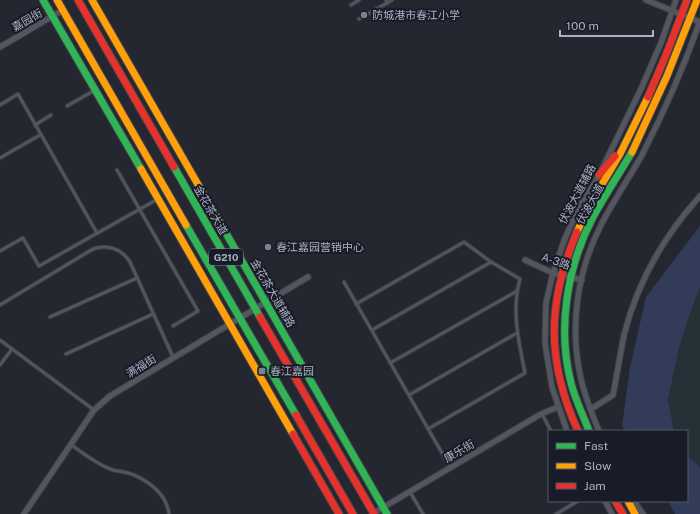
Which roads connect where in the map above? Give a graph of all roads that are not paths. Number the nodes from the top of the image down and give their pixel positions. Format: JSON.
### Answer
{"nodes":[{"id":1,"x":43,"y":0,"type":"edge"},
{"id":2,"x":57,"y":0,"type":"edge"},
{"id":3,"x":78,"y":0,"type":"edge"},
{"id":4,"x":92,"y":0,"type":"edge"},
{"id":5,"x":358,"y":0,"type":"edge"},
{"id":6,"x":392,"y":0,"type":"edge"},
{"id":7,"x":646,"y":0,"type":"edge"},
{"id":8,"x":676,"y":0,"type":"edge"},
{"id":9,"x":687,"y":0,"type":"edge"},
{"id":10,"x":697,"y":0,"type":"edge"},
{"id":11,"x":386,"y":1,"type":"edge"},
{"id":12,"x":351,"y":4,"type":"dead end"},
{"id":13,"x":63,"y":10,"type":"junction"},
{"id":14,"x":672,"y":12,"type":"junction"},
{"id":15,"x":682,"y":15,"type":"junction"},
{"id":16,"x":53,"y":16,"type":"junction"},
{"id":17,"x":359,"y":19,"type":"dead end"},
{"id":18,"x":690,"y":19,"type":"junction"},
{"id":19,"x":700,"y":22,"type":"edge"},
{"id":20,"x":0,"y":47,"type":"edge"},
{"id":21,"x":95,"y":90,"type":"junction"},
{"id":22,"x":0,"y":105,"type":"edge"},
{"id":23,"x":67,"y":106,"type":"dead end"},
{"id":24,"x":52,"y":115,"type":"dead end"},
{"id":25,"x":35,"y":125,"type":"junction"},
{"id":26,"x":40,"y":135,"type":"junction"},
{"id":27,"x":625,"y":146,"type":"junction"},
{"id":28,"x":0,"y":158,"type":"edge"},
{"id":29,"x":117,"y":170,"type":"dead end"},
{"id":30,"x":599,"y":175,"type":"junction"},
{"id":31,"x":700,"y":196,"type":"edge"},
{"id":32,"x":158,"y":199,"type":"junction"},
{"id":33,"x":140,"y":209,"type":"junction"},
{"id":34,"x":97,"y":233,"type":"junction"},
{"id":35,"x":0,"y":251,"type":"edge"},
{"id":36,"x":525,"y":260,"type":"dead end"},
{"id":37,"x":491,"y":262,"type":"junction"},
{"id":38,"x":553,"y":273,"type":"junction"},
{"id":39,"x":562,"y":275,"type":"junction"},
{"id":40,"x":308,"y":277,"type":"dead end"},
{"id":41,"x":572,"y":277,"type":"junction"},
{"id":42,"x":137,"y":278,"type":"junction"},
{"id":43,"x":582,"y":280,"type":"junction"},
{"id":44,"x":344,"y":282,"type":"dead end"},
{"id":45,"x":517,"y":291,"type":"junction"},
{"id":46,"x":266,"y":302,"type":"junction"},
{"id":47,"x":356,"y":304,"type":"junction"},
{"id":48,"x":0,"y":305,"type":"edge"},
{"id":49,"x":256,"y":308,"type":"junction"},
{"id":50,"x":154,"y":314,"type":"junction"},
{"id":51,"x":50,"y":317,"type":"dead end"},
{"id":52,"x":240,"y":318,"type":"junction"},
{"id":53,"x":230,"y":324,"type":"junction"},
{"id":54,"x":173,"y":326,"type":"dead end"},
{"id":55,"x":372,"y":330,"type":"junction"},
{"id":56,"x":517,"y":333,"type":"junction"},
{"id":57,"x":0,"y":340,"type":"edge"},
{"id":58,"x":12,"y":348,"type":"junction"},
{"id":59,"x":66,"y":354,"type":"dead end"},
{"id":60,"x":174,"y":358,"type":"junction"},
{"id":61,"x":390,"y":363,"type":"junction"},
{"id":62,"x":0,"y":365,"type":"edge"},
{"id":63,"x":409,"y":395,"type":"junction"},
{"id":64,"x":558,"y":407,"type":"junction"},
{"id":65,"x":591,"y":409,"type":"junction"},
{"id":66,"x":94,"y":410,"type":"junction"},
{"id":67,"x":541,"y":414,"type":"junction"},
{"id":68,"x":428,"y":429,"type":"junction"},
{"id":69,"x":550,"y":430,"type":"edge"},
{"id":70,"x":568,"y":430,"type":"edge"},
{"id":71,"x":578,"y":430,"type":"edge"},
{"id":72,"x":589,"y":430,"type":"edge"},
{"id":73,"x":599,"y":430,"type":"edge"},
{"id":74,"x":70,"y":444,"type":"junction"},
{"id":75,"x":450,"y":467,"type":"junction"},
{"id":76,"x":410,"y":491,"type":"junction"},
{"id":77,"x":576,"y":502,"type":"edge"},
{"id":78,"x":606,"y":502,"type":"edge"},
{"id":79,"x":616,"y":502,"type":"edge"},
{"id":80,"x":383,"y":507,"type":"junction"},
{"id":81,"x":634,"y":507,"type":"edge"},
{"id":82,"x":24,"y":514,"type":"edge"},
{"id":83,"x":169,"y":514,"type":"edge"},
{"id":84,"x":339,"y":514,"type":"edge"},
{"id":85,"x":353,"y":514,"type":"edge"},
{"id":86,"x":373,"y":514,"type":"edge"},
{"id":87,"x":387,"y":514,"type":"edge"},
{"id":88,"x":423,"y":514,"type":"edge"},
{"id":89,"x":556,"y":514,"type":"edge"},
{"id":90,"x":612,"y":514,"type":"edge"},
{"id":91,"x":621,"y":514,"type":"edge"},
{"id":92,"x":643,"y":514,"type":"edge"}],
"edges":[{"from":1,"to":16,"type":"main road"},
{"from":2,"to":13,"type":"main road","number":"G210"},
{"from":3,"to":49,"type":"main road","name":"金花茶大道","number":"G210"},
{"from":4,"to":46,"type":"main road","name":"金花茶大道辅路"},
{"from":5,"to":12,"type":"lane"},
{"from":6,"to":11,"type":"lane"},
{"from":7,"to":14,"type":"street"},
{"from":8,"to":14,"type":"street","name":"伏波大道辅路"},
{"from":9,"to":15,"type":"main road","name":"伏波大道"},
{"from":10,"to":18,"type":"main road","name":"伏波大道"},
{"from":11,"to":17,"type":"lane"},
{"from":13,"to":16,"type":"street","name":"嘉园街"},
{"from":13,"to":52,"type":"main road","number":"G210"},
{"from":14,"to":15,"type":"street"},
{"from":14,"to":30,"type":"street","name":"伏波大道辅路"},
{"from":15,"to":18,"type":"street"},
{"from":15,"to":27,"type":"main road","name":"伏波大道"},
{"from":16,"to":20,"type":"street","name":"嘉园街"},
{"from":16,"to":21,"type":"main road"},
{"from":18,"to":19,"type":"street"},
{"from":18,"to":41,"type":"main road","name":"伏波大道"},
{"from":19,"to":43,"type":"street"},
{"from":21,"to":23,"type":"lane"},
{"from":21,"to":32,"type":"main road"},
{"from":22,"to":25,"type":"lane"},
{"from":24,"to":25,"type":"lane"},
{"from":25,"to":26,"type":"lane"},
{"from":26,"to":28,"type":"lane"},
{"from":26,"to":34,"type":"lane"},
{"from":27,"to":30,"type":"main road"},
{"from":27,"to":39,"type":"main road","name":"伏波大道"},
{"from":29,"to":33,"type":"lane"},
{"from":30,"to":38,"type":"street","name":"伏波大道辅路"},
{"from":31,"to":65,"type":"street"},
{"from":32,"to":33,"type":"lane"},
{"from":32,"to":53,"type":"main road"},
{"from":33,"to":34,"type":"lane"},
{"from":33,"to":54,"type":"lane"},
{"from":34,"to":35,"type":"lane"},
{"from":36,"to":38,"type":"street","name":"A-3路"},
{"from":37,"to":45,"type":"lane"},
{"from":37,"to":47,"type":"lane"},
{"from":37,"to":55,"type":"lane"},
{"from":38,"to":39,"type":"street","name":"A-3路"},
{"from":38,"to":64,"type":"street","name":"伏波大道辅路"},
{"from":39,"to":41,"type":"street","name":"A-3路"},
{"from":39,"to":71,"type":"main road","name":"伏波大道"},
{"from":40,"to":46,"type":"street","name":"满福街"},
{"from":41,"to":43,"type":"street","name":"A-3路"},
{"from":41,"to":72,"type":"main road","name":"伏波大道"},
{"from":42,"to":48,"type":"lane"},
{"from":42,"to":50,"type":"lane"},
{"from":42,"to":51,"type":"lane"},
{"from":43,"to":65,"type":"street"},
{"from":44,"to":47,"type":"lane"},
{"from":45,"to":56,"type":"lane"},
{"from":45,"to":61,"type":"lane"},
{"from":46,"to":49,"type":"street","name":"满福街"},
{"from":46,"to":80,"type":"main road","name":"金花茶大道辅路"},
{"from":47,"to":55,"type":"lane"},
{"from":49,"to":52,"type":"street","name":"满福街"},
{"from":49,"to":86,"type":"main road","name":"金花茶大道","number":"G210"},
{"from":50,"to":59,"type":"lane"},
{"from":50,"to":60,"type":"lane"},
{"from":52,"to":53,"type":"street","name":"满福街"},
{"from":52,"to":85,"type":"main road","number":"G210"},
{"from":53,"to":60,"type":"street","name":"满福街"},
{"from":53,"to":84,"type":"main road"},
{"from":55,"to":61,"type":"lane"},
{"from":56,"to":63,"type":"lane"},
{"from":56,"to":68,"type":"lane"},
{"from":57,"to":58,"type":"lane"},
{"from":58,"to":62,"type":"lane"},
{"from":58,"to":66,"type":"lane"},
{"from":60,"to":66,"type":"street","name":"满福街"},
{"from":61,"to":63,"type":"lane"},
{"from":63,"to":68,"type":"lane"},
{"from":64,"to":67,"type":"street","name":"康乐街"},
{"from":64,"to":70,"type":"street","name":"伏波大道辅路"},
{"from":65,"to":73,"type":"street"},
{"from":66,"to":74,"type":"street","name":"满福街"},
{"from":67,"to":69,"type":"lane"},
{"from":67,"to":75,"type":"street","name":"康乐街"},
{"from":68,"to":75,"type":"lane"},
{"from":74,"to":82,"type":"street","name":"满福街"},
{"from":74,"to":83,"type":"lane"},
{"from":75,"to":76,"type":"street","name":"康乐街"},
{"from":76,"to":80,"type":"street","name":"康乐街"},
{"from":76,"to":88,"type":"lane"},
{"from":77,"to":89,"type":"lane"},
{"from":78,"to":90,"type":"street"},
{"from":79,"to":91,"type":"main road"},
{"from":80,"to":86,"type":"street","name":"康乐街"},
{"from":80,"to":87,"type":"main road","name":"金花茶大道辅路"},
{"from":81,"to":92,"type":"street"}]}
